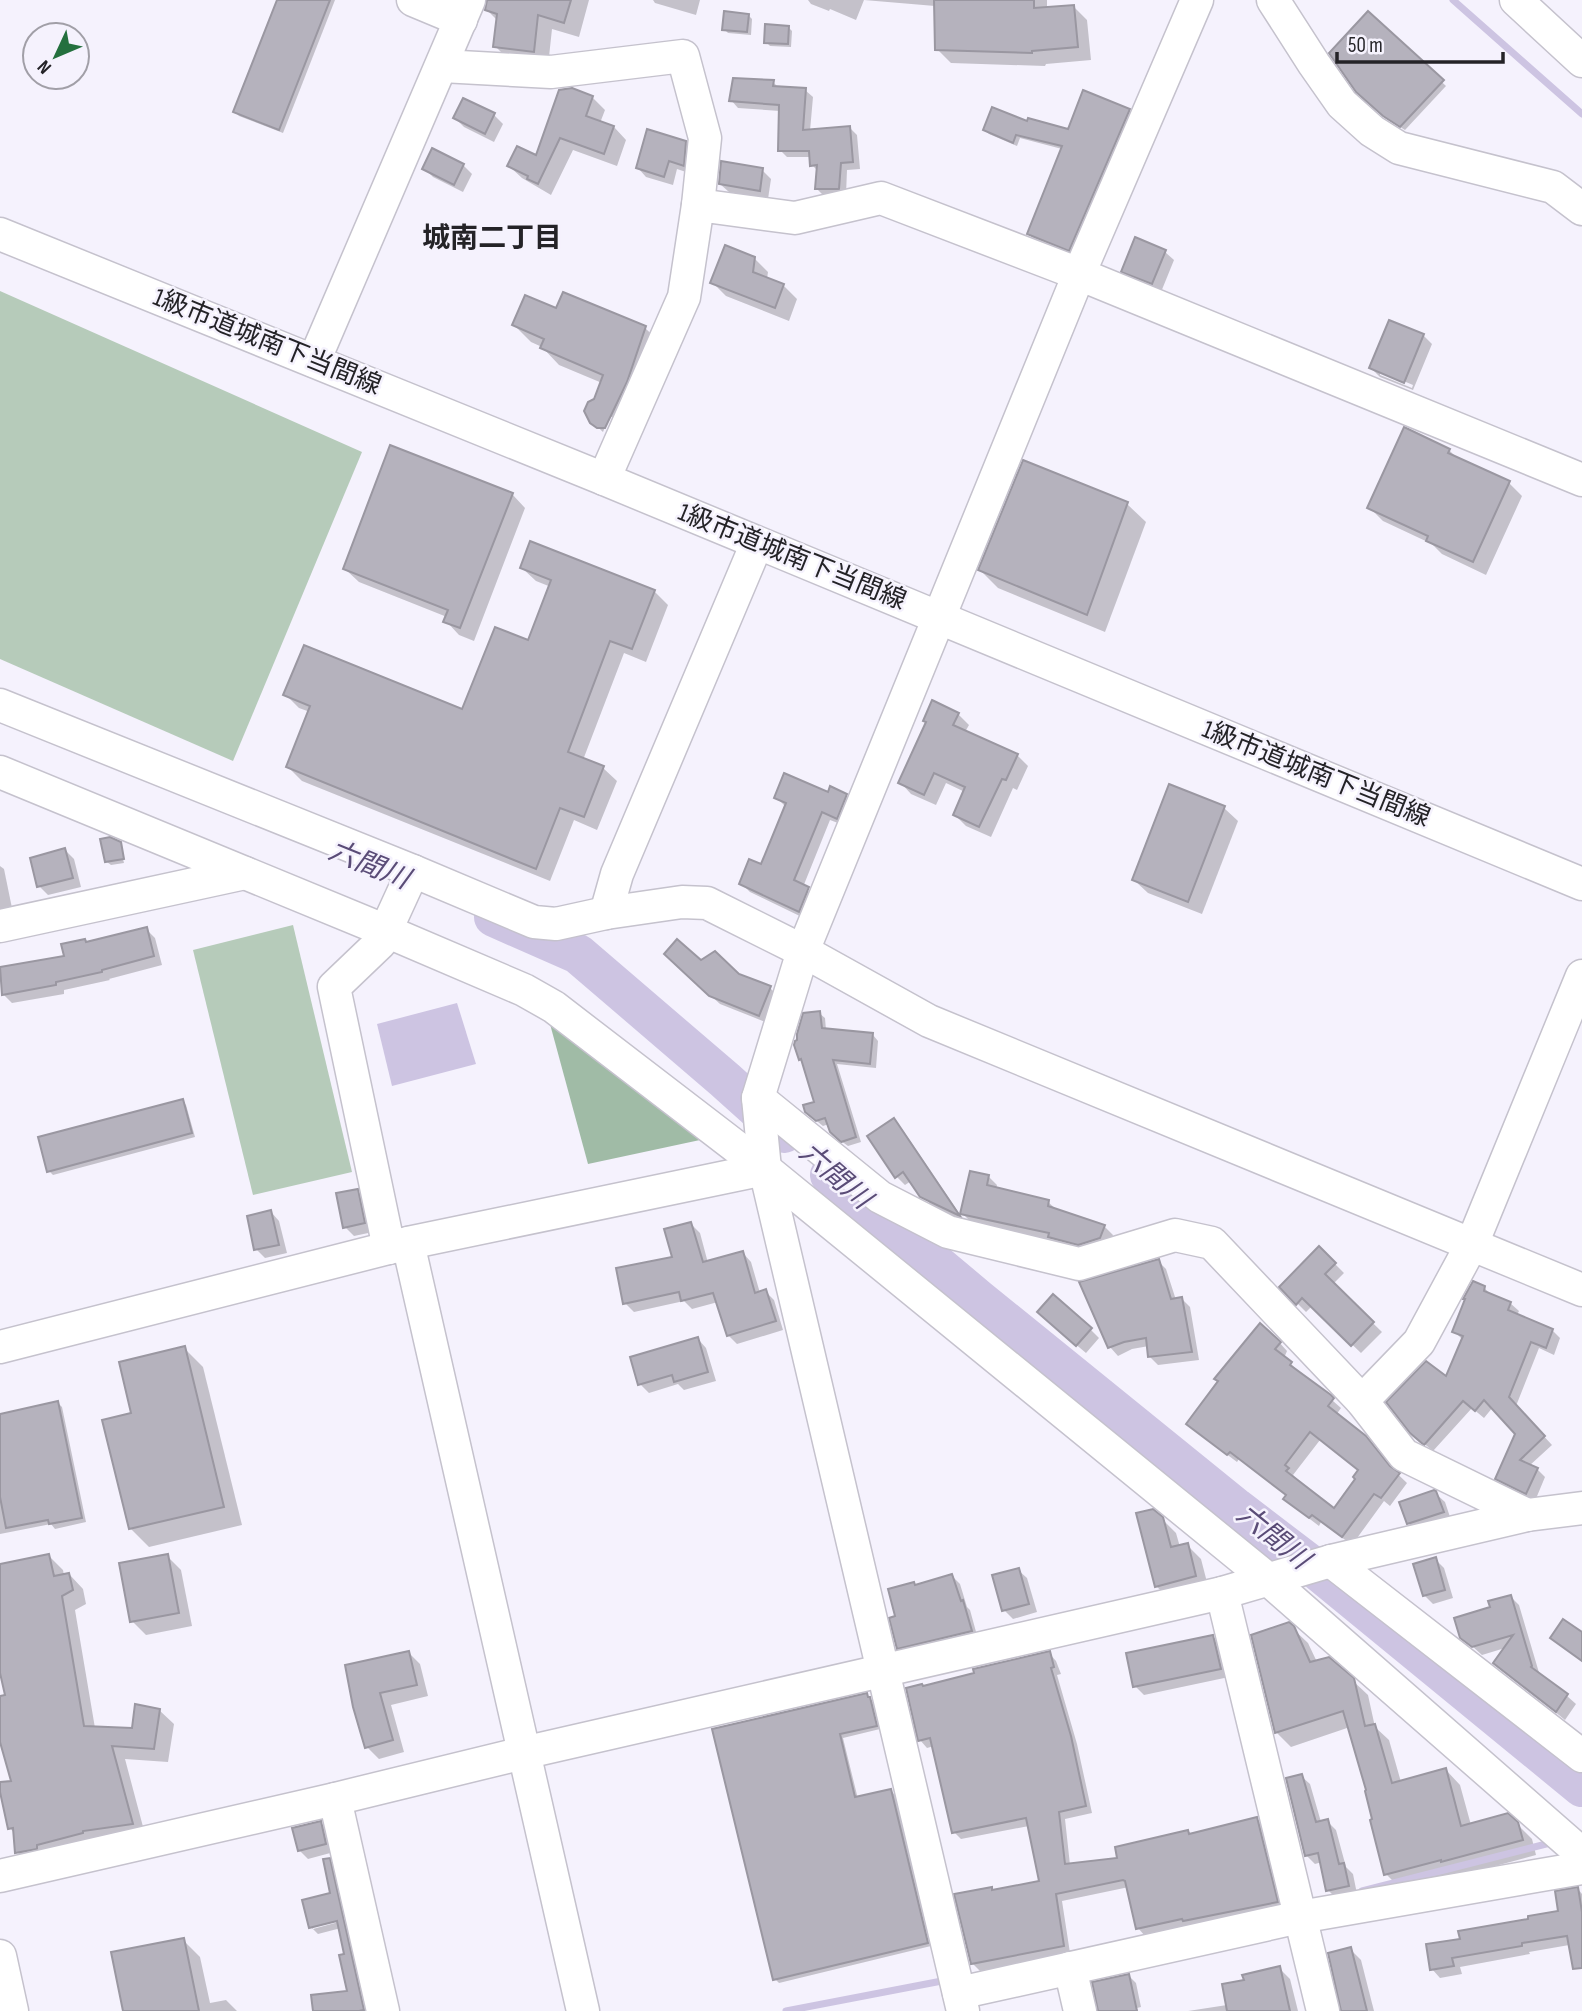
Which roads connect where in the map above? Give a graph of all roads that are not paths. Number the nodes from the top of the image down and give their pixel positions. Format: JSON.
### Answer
{"nodes":[{"id":1,"x":412,"y":0,"type":"edge"},
{"id":2,"x":1198,"y":0,"type":"edge"},
{"id":3,"x":1273,"y":0,"type":"edge"},
{"id":4,"x":1516,"y":0,"type":"edge"},
{"id":5,"x":465,"y":10,"type":"edge"},
{"id":6,"x":1582,"y":61,"type":"edge"},
{"id":7,"x":442,"y":66,"type":"junction"},
{"id":8,"x":698,"y":205,"type":"junction"},
{"id":9,"x":1582,"y":209,"type":"edge"},
{"id":10,"x":0,"y":234,"type":"edge"},
{"id":11,"x":1079,"y":274,"type":"junction"},
{"id":12,"x":314,"y":362,"type":"junction"},
{"id":13,"x":604,"y":479,"type":"junction"},
{"id":14,"x":1582,"y":480,"type":"edge"},
{"id":15,"x":757,"y":543,"type":"junction"},
{"id":16,"x":940,"y":618,"type":"junction"},
{"id":17,"x":0,"y":705,"type":"edge"},
{"id":18,"x":0,"y":772,"type":"edge"},
{"id":19,"x":413,"y":871,"type":"junction"},
{"id":20,"x":246,"y":873,"type":"junction"},
{"id":21,"x":1582,"y":884,"type":"edge"},
{"id":22,"x":607,"y":913,"type":"junction"},
{"id":23,"x":0,"y":926,"type":"edge"},
{"id":24,"x":386,"y":931,"type":"junction"},
{"id":25,"x":803,"y":951,"type":"junction"},
{"id":26,"x":1582,"y":976,"type":"edge"},
{"id":27,"x":758,"y":1098,"type":"junction"},
{"id":28,"x":765,"y":1169,"type":"junction"},
{"id":29,"x":1472,"y":1244,"type":"junction"},
{"id":30,"x":398,"y":1246,"type":"junction"},
{"id":31,"x":1582,"y":1290,"type":"edge"},
{"id":32,"x":0,"y":1347,"type":"edge"},
{"id":33,"x":1362,"y":1401,"type":"junction"},
{"id":34,"x":1582,"y":1508,"type":"edge"},
{"id":35,"x":1527,"y":1515,"type":"junction"},
{"id":36,"x":1331,"y":1562,"type":"junction"},
{"id":37,"x":1269,"y":1580,"type":"junction"},
{"id":38,"x":1222,"y":1592,"type":"junction"},
{"id":39,"x":882,"y":1671,"type":"junction"},
{"id":40,"x":523,"y":1753,"type":"junction"},
{"id":41,"x":1582,"y":1756,"type":"edge"},
{"id":42,"x":335,"y":1799,"type":"junction"},
{"id":43,"x":1582,"y":1854,"type":"edge"},
{"id":44,"x":1582,"y":1868,"type":"edge"},
{"id":45,"x":0,"y":1876,"type":"edge"},
{"id":46,"x":1300,"y":1917,"type":"junction"},
{"id":47,"x":0,"y":1956,"type":"edge"},
{"id":48,"x":1070,"y":1968,"type":"junction"},
{"id":49,"x":961,"y":2002,"type":"edge"},
{"id":50,"x":12,"y":2011,"type":"edge"},
{"id":51,"x":383,"y":2011,"type":"edge"},
{"id":52,"x":583,"y":2011,"type":"edge"},
{"id":53,"x":1080,"y":2011,"type":"edge"},
{"id":54,"x":1323,"y":2011,"type":"edge"}],
"edges":[{"from":1,"to":5,"type":"street"},
{"from":2,"to":11,"type":"street"},
{"from":3,"to":9,"type":"street"},
{"from":4,"to":6,"type":"street"},
{"from":5,"to":7,"type":"street"},
{"from":7,"to":8,"type":"street"},
{"from":7,"to":12,"type":"street"},
{"from":8,"to":11,"type":"street"},
{"from":8,"to":13,"type":"street"},
{"from":10,"to":12,"type":"street","name":"1級市道城南下当間線"},
{"from":11,"to":14,"type":"street"},
{"from":11,"to":16,"type":"street"},
{"from":12,"to":13,"type":"street","name":"1級市道城南下当間線"},
{"from":13,"to":15,"type":"street","name":"1級市道城南下当間線"},
{"from":15,"to":16,"type":"street","name":"1級市道城南下当間線"},
{"from":15,"to":22,"type":"street"},
{"from":16,"to":21,"type":"street","name":"1級市道城南下当間線"},
{"from":16,"to":25,"type":"street"},
{"from":17,"to":19,"type":"street"},
{"from":18,"to":20,"type":"street"},
{"from":19,"to":22,"type":"street"},
{"from":19,"to":24,"type":"street"},
{"from":20,"to":23,"type":"street"},
{"from":20,"to":24,"type":"street"},
{"from":22,"to":25,"type":"street"},
{"from":24,"to":28,"type":"street"},
{"from":24,"to":30,"type":"street"},
{"from":25,"to":27,"type":"street"},
{"from":25,"to":29,"type":"street"},
{"from":26,"to":29,"type":"street"},
{"from":27,"to":28,"type":"street"},
{"from":27,"to":33,"type":"street"},
{"from":28,"to":30,"type":"street"},
{"from":28,"to":37,"type":"street"},
{"from":28,"to":39,"type":"street"},
{"from":29,"to":31,"type":"street"},
{"from":29,"to":33,"type":"street"},
{"from":30,"to":32,"type":"street"},
{"from":30,"to":40,"type":"street"},
{"from":33,"to":35,"type":"street"},
{"from":34,"to":35,"type":"street"},
{"from":35,"to":36,"type":"street"},
{"from":36,"to":37,"type":"street"},
{"from":36,"to":41,"type":"street"},
{"from":37,"to":38,"type":"street"},
{"from":37,"to":43,"type":"street"},
{"from":38,"to":39,"type":"street"},
{"from":38,"to":46,"type":"street"},
{"from":39,"to":40,"type":"street"},
{"from":39,"to":49,"type":"street"},
{"from":40,"to":42,"type":"street"},
{"from":40,"to":52,"type":"street"},
{"from":42,"to":45,"type":"street"},
{"from":42,"to":51,"type":"street"},
{"from":44,"to":46,"type":"street"},
{"from":46,"to":48,"type":"street"},
{"from":46,"to":54,"type":"street"},
{"from":47,"to":50,"type":"street"},
{"from":48,"to":49,"type":"street"},
{"from":48,"to":53,"type":"street"}]}
